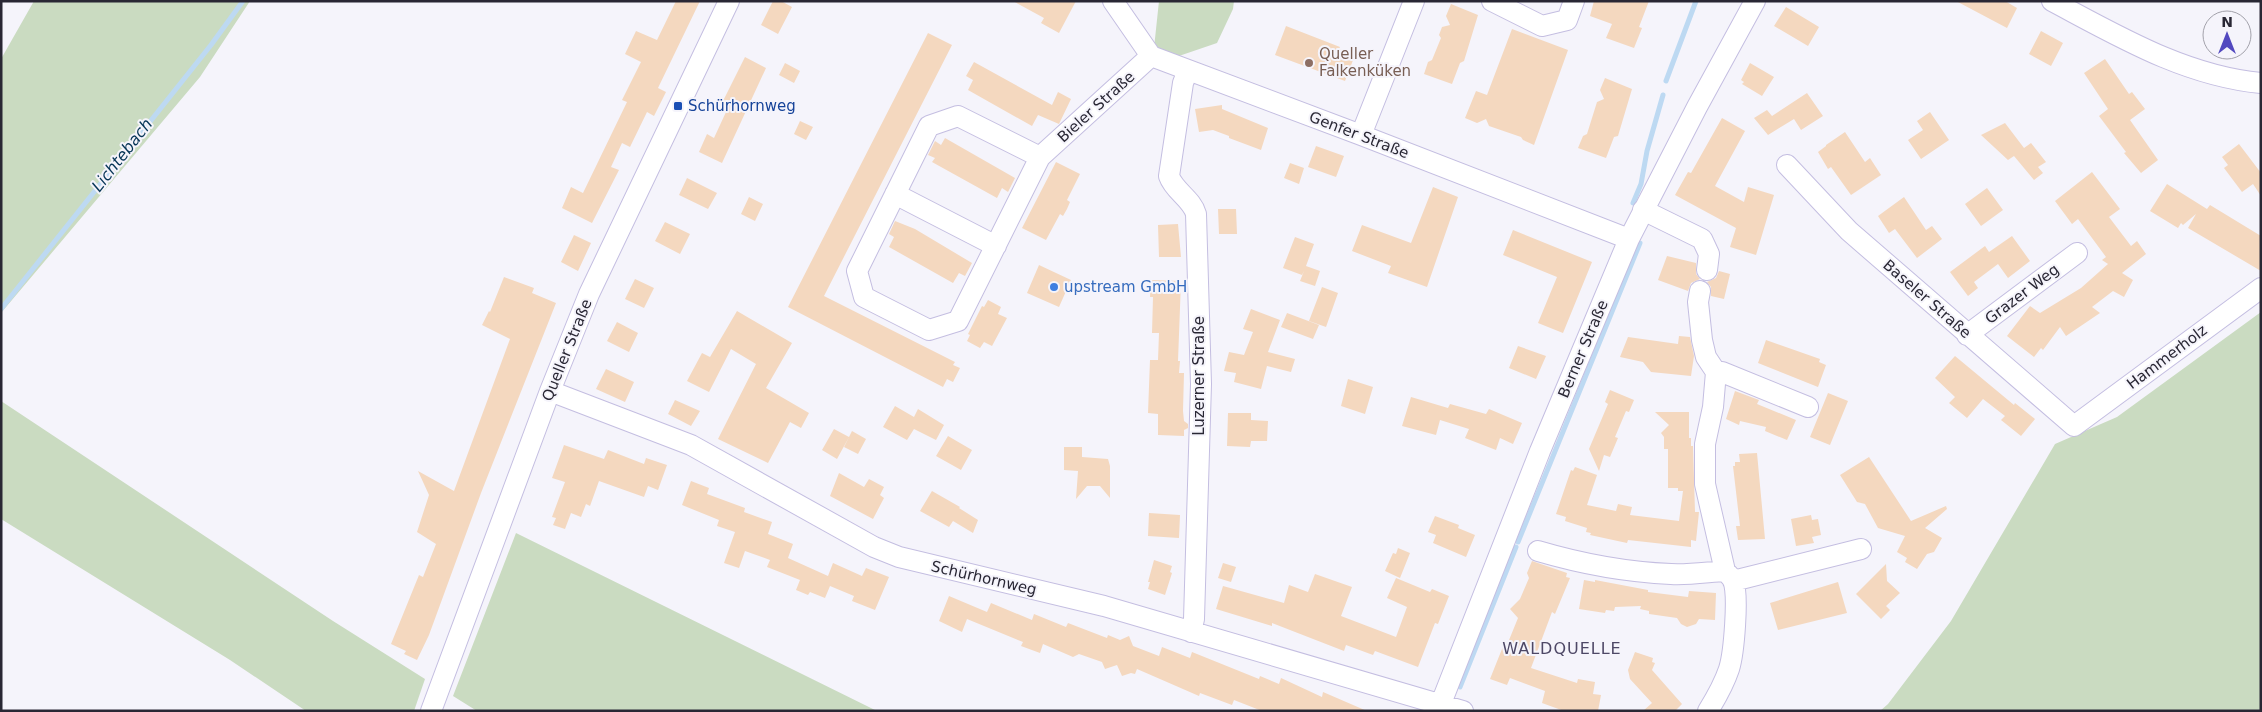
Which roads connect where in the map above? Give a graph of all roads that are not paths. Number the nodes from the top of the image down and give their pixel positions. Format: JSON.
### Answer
{"nodes":[{"id":1,"x":729,"y":1,"type":"edge"},
{"id":2,"x":1113,"y":1,"type":"edge"},
{"id":3,"x":1414,"y":1,"type":"edge"},
{"id":4,"x":1492,"y":1,"type":"edge"},
{"id":5,"x":1574,"y":1,"type":"edge"},
{"id":6,"x":1755,"y":1,"type":"edge"},
{"id":7,"x":2052,"y":1,"type":"edge"},
{"id":8,"x":1151,"y":56,"type":"junction"},
{"id":9,"x":1188,"y":70,"type":"junction"},
{"id":10,"x":2261,"y":83,"type":"edge"},
{"id":11,"x":1361,"y":135,"type":"junction"},
{"id":12,"x":1040,"y":157,"type":"junction"},
{"id":13,"x":1787,"y":165,"type":"dead end"},
{"id":14,"x":895,"y":194,"type":"junction"},
{"id":15,"x":1642,"y":210,"type":"junction"},
{"id":16,"x":1629,"y":239,"type":"junction"},
{"id":17,"x":996,"y":246,"type":"junction"},
{"id":18,"x":2077,"y":253,"type":"dead end"},
{"id":19,"x":1706,"y":270,"type":"dead end"},
{"id":20,"x":2261,"y":288,"type":"edge"},
{"id":21,"x":1700,"y":291,"type":"dead end"},
{"id":22,"x":1967,"y":335,"type":"junction"},
{"id":23,"x":1716,"y":372,"type":"junction"},
{"id":24,"x":550,"y":391,"type":"junction"},
{"id":25,"x":1808,"y":407,"type":"dead end"},
{"id":26,"x":2074,"y":426,"type":"joint"},
{"id":27,"x":1861,"y":549,"type":"dead end"},
{"id":28,"x":1538,"y":551,"type":"dead end"},
{"id":29,"x":1729,"y":576,"type":"junction"},
{"id":30,"x":1191,"y":632,"type":"junction"},
{"id":31,"x":1439,"y":708,"type":"edge"},
{"id":32,"x":431,"y":711,"type":"edge"},
{"id":33,"x":1463,"y":711,"type":"edge"},
{"id":34,"x":1708,"y":711,"type":"edge"}],
"edges":[{"from":1,"to":24,"type":"street","name":"Queller Straße"},
{"from":2,"to":8,"type":"street"},
{"from":3,"to":11,"type":"street"},
{"from":4,"to":5,"type":"street"},
{"from":6,"to":15,"type":"street","name":"Berner Straße"},
{"from":7,"to":10,"type":"street"},
{"from":8,"to":9,"type":"street","name":"Genfer Straße"},
{"from":8,"to":12,"type":"street","name":"Bieler Straße"},
{"from":9,"to":11,"type":"street","name":"Genfer Straße"},
{"from":9,"to":30,"type":"street","name":"Luzerner Straße"},
{"from":11,"to":16,"type":"street","name":"Genfer Straße"},
{"from":12,"to":14,"type":"street","name":"Bieler Straße"},
{"from":12,"to":17,"type":"street","name":"Bieler Straße"},
{"from":13,"to":22,"type":"street","name":"Baseler Straße"},
{"from":14,"to":17,"type":"street"},
{"from":14,"to":17,"type":"street","name":"Bieler Straße"},
{"from":15,"to":16,"type":"street","name":"Berner Straße"},
{"from":15,"to":19,"type":"street"},
{"from":16,"to":31,"type":"street","name":"Berner Straße"},
{"from":18,"to":22,"type":"street","name":"Grazer Weg"},
{"from":20,"to":26,"type":"street","name":"Hammerholz"},
{"from":21,"to":23,"type":"street"},
{"from":22,"to":26,"type":"street","name":"Baseler Straße"},
{"from":23,"to":25,"type":"street"},
{"from":23,"to":29,"type":"street"},
{"from":24,"to":30,"type":"street","name":"Schürhornweg"},
{"from":24,"to":32,"type":"street","name":"Queller Straße"},
{"from":27,"to":29,"type":"street"},
{"from":28,"to":29,"type":"street"},
{"from":29,"to":34,"type":"street"},
{"from":30,"to":31,"type":"street","name":"Schürhornweg"},
{"from":31,"to":33,"type":"street","name":"Schürhornweg"}]}
